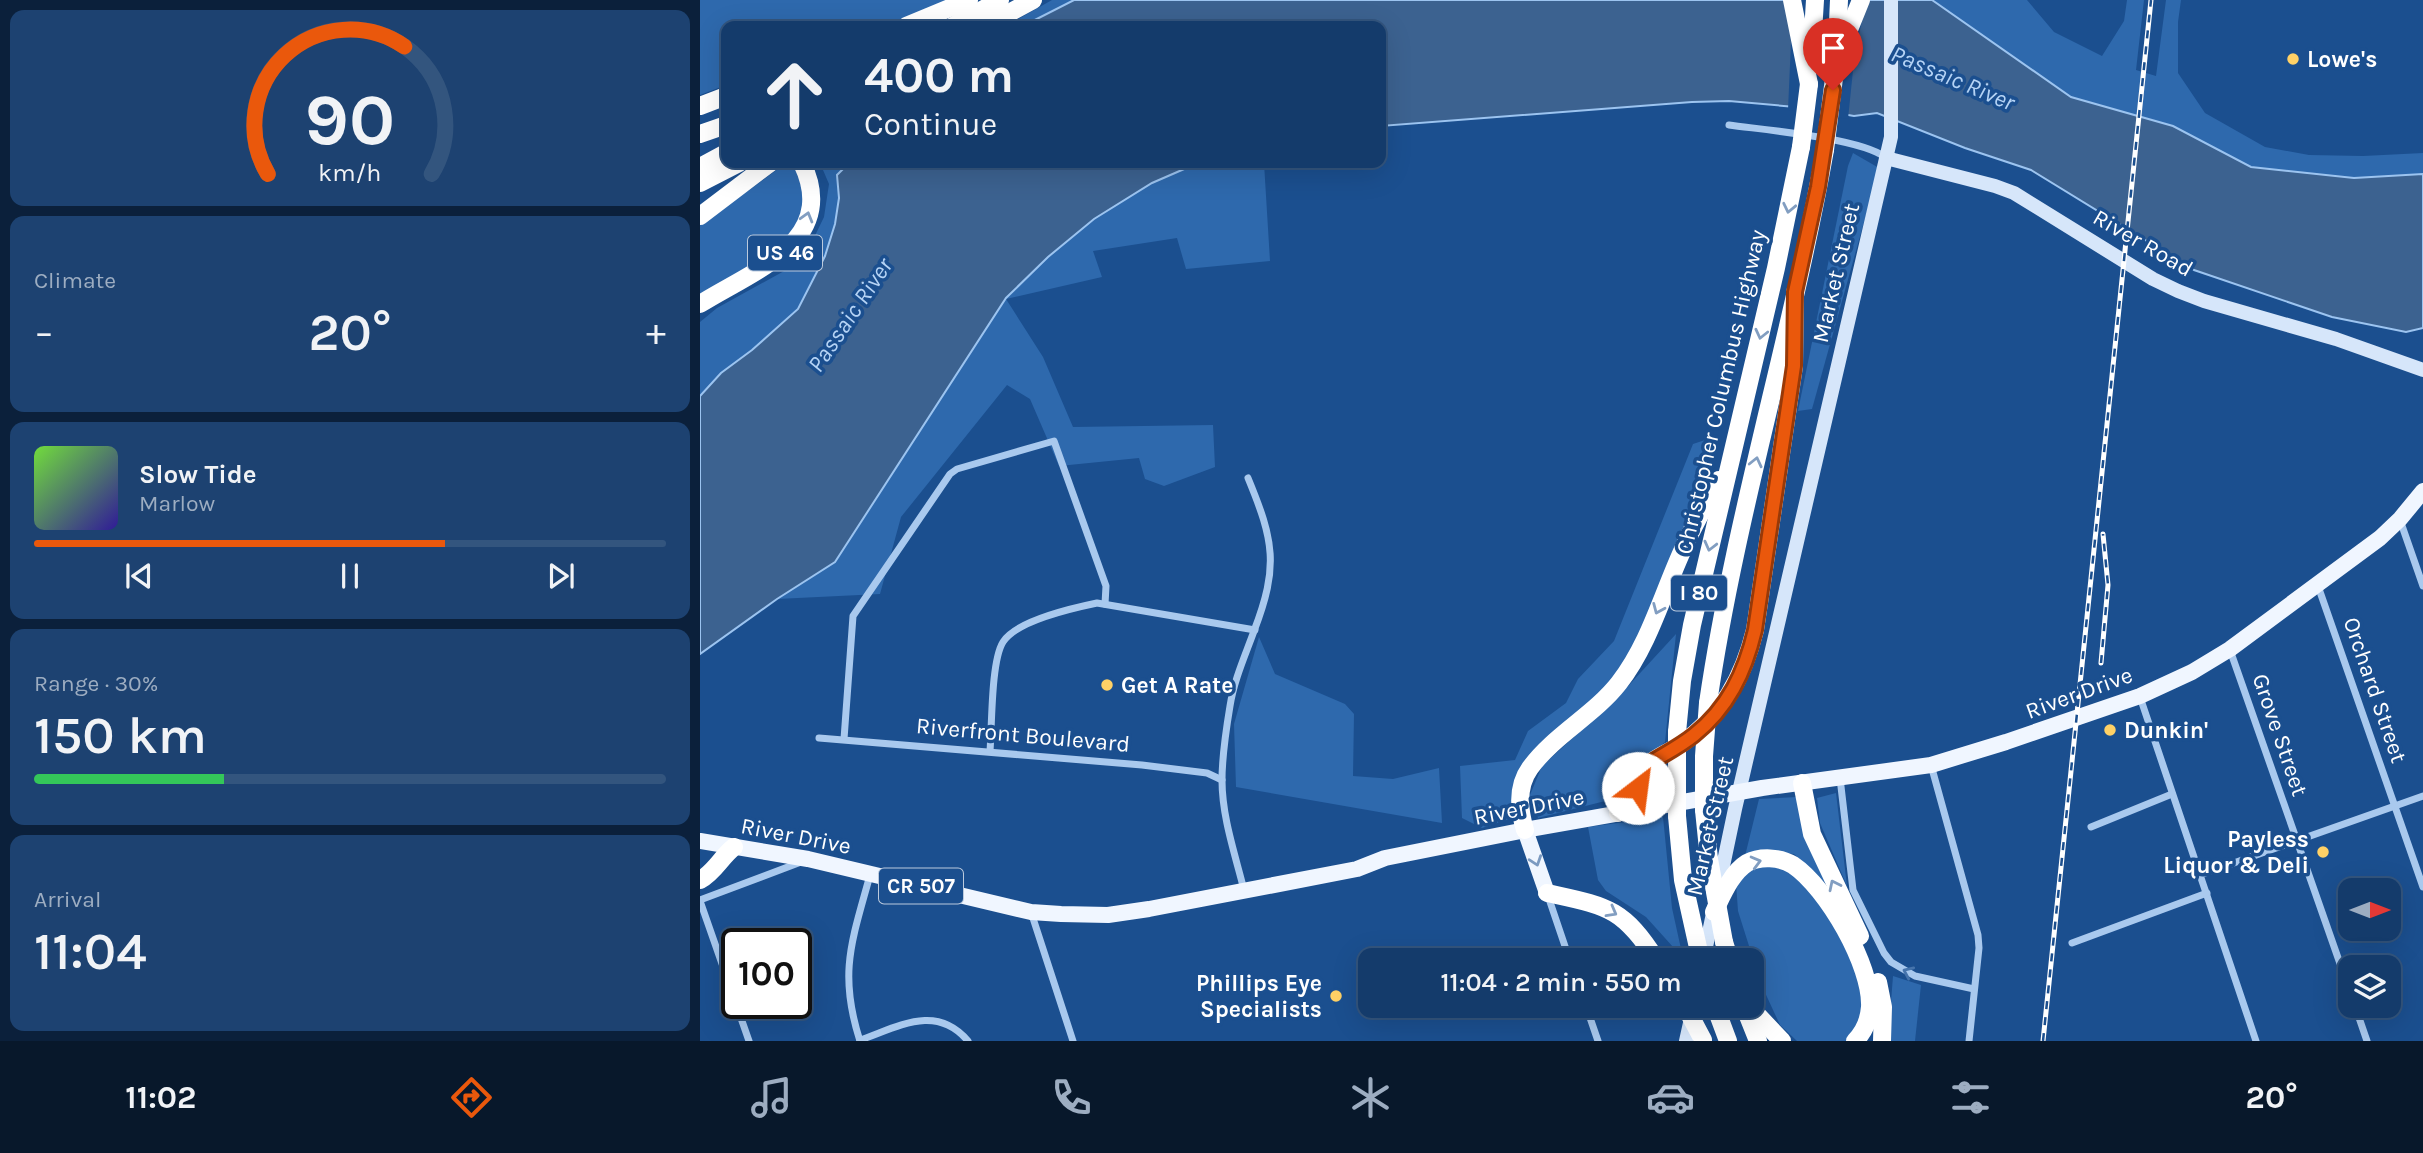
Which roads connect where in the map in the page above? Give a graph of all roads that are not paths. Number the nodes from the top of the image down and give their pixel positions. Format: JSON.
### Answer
{"nodes":[{"id":1,"x":969,"y":0,"type":"edge"},
{"id":2,"x":1000,"y":0,"type":"edge"},
{"id":3,"x":1033,"y":0,"type":"edge"},
{"id":4,"x":1791,"y":0,"type":"edge"},
{"id":5,"x":1815,"y":0,"type":"edge"},
{"id":6,"x":1839,"y":0,"type":"edge"},
{"id":7,"x":1861,"y":0,"type":"edge"},
{"id":8,"x":1891,"y":0,"type":"edge"},
{"id":9,"x":918,"y":21,"type":"edge"},
{"id":10,"x":962,"y":21,"type":"edge"},
{"id":11,"x":994,"y":21,"type":"edge"},
{"id":12,"x":1836,"y":62,"type":"junction"},
{"id":13,"x":1809,"y":84,"type":"junction"},
{"id":14,"x":721,"y":98,"type":"edge"},
{"id":15,"x":700,"y":106,"type":"edge"},
{"id":16,"x":1729,"y":125,"type":"dead end"},
{"id":17,"x":721,"y":127,"type":"edge"},
{"id":18,"x":700,"y":134,"type":"edge"},
{"id":19,"x":721,"y":156,"type":"edge"},
{"id":20,"x":1886,"y":158,"type":"junction"},
{"id":21,"x":700,"y":167,"type":"edge"},
{"id":22,"x":728,"y":168,"type":"edge"},
{"id":23,"x":763,"y":168,"type":"edge"},
{"id":24,"x":804,"y":168,"type":"edge"},
{"id":25,"x":700,"y":183,"type":"edge"},
{"id":26,"x":700,"y":216,"type":"edge"},
{"id":27,"x":700,"y":304,"type":"edge"},
{"id":28,"x":2423,"y":370,"type":"edge"},
{"id":29,"x":1776,"y":418,"type":"junction"},
{"id":30,"x":1732,"y":456,"type":"junction"},
{"id":31,"x":1248,"y":478,"type":"dead end"},
{"id":32,"x":2423,"y":491,"type":"edge"},
{"id":33,"x":2400,"y":519,"type":"junction"},
{"id":34,"x":2318,"y":585,"type":"junction"},
{"id":35,"x":2423,"y":586,"type":"edge"},
{"id":36,"x":1105,"y":604,"type":"junction"},
{"id":37,"x":1255,"y":630,"type":"junction"},
{"id":38,"x":2230,"y":649,"type":"junction"},
{"id":39,"x":2140,"y":696,"type":"junction"},
{"id":40,"x":819,"y":738,"type":"dead end"},
{"id":41,"x":844,"y":740,"type":"junction"},
{"id":42,"x":990,"y":751,"type":"junction"},
{"id":43,"x":1930,"y":765,"type":"junction"},
{"id":44,"x":1644,"y":767,"type":"junction"},
{"id":45,"x":1840,"y":778,"type":"junction"},
{"id":46,"x":1222,"y":780,"type":"junction"},
{"id":47,"x":1802,"y":783,"type":"junction"},
{"id":48,"x":1740,"y":792,"type":"junction"},
{"id":49,"x":2172,"y":794,"type":"junction"},
{"id":50,"x":2423,"y":796,"type":"edge"},
{"id":51,"x":2395,"y":805,"type":"junction"},
{"id":52,"x":1653,"y":808,"type":"junction"},
{"id":53,"x":1618,"y":813,"type":"junction"},
{"id":54,"x":2091,"y":827,"type":"dead end"},
{"id":55,"x":1525,"y":830,"type":"junction"},
{"id":56,"x":2297,"y":840,"type":"junction"},
{"id":57,"x":700,"y":841,"type":"edge"},
{"id":58,"x":734,"y":847,"type":"junction"},
{"id":59,"x":808,"y":859,"type":"junction"},
{"id":60,"x":870,"y":874,"type":"junction"},
{"id":61,"x":2200,"y":875,"type":"junction"},
{"id":62,"x":700,"y":880,"type":"edge"},
{"id":63,"x":2423,"y":887,"type":"edge"},
{"id":64,"x":1245,"y":890,"type":"junction"},
{"id":65,"x":1547,"y":893,"type":"junction"},
{"id":66,"x":2207,"y":893,"type":"junction"},
{"id":67,"x":700,"y":900,"type":"edge"},
{"id":68,"x":1031,"y":912,"type":"junction"},
{"id":69,"x":1714,"y":912,"type":"junction"},
{"id":70,"x":2072,"y":943,"type":"dead end"},
{"id":71,"x":1566,"y":948,"type":"edge"},
{"id":72,"x":1648,"y":948,"type":"edge"},
{"id":73,"x":1698,"y":948,"type":"edge"},
{"id":74,"x":1705,"y":948,"type":"edge"},
{"id":75,"x":1726,"y":948,"type":"edge"},
{"id":76,"x":2338,"y":958,"type":"edge"},
{"id":77,"x":1974,"y":989,"type":"junction"},
{"id":78,"x":1590,"y":1018,"type":"edge"},
{"id":79,"x":1689,"y":1018,"type":"edge"},
{"id":80,"x":1695,"y":1018,"type":"edge"},
{"id":81,"x":1719,"y":1018,"type":"edge"},
{"id":82,"x":1750,"y":1018,"type":"edge"},
{"id":83,"x":1758,"y":1018,"type":"edge"},
{"id":84,"x":2359,"y":1018,"type":"edge"},
{"id":85,"x":749,"y":1041,"type":"edge"},
{"id":86,"x":860,"y":1041,"type":"edge"},
{"id":87,"x":968,"y":1041,"type":"edge"},
{"id":88,"x":1073,"y":1041,"type":"edge"},
{"id":89,"x":1598,"y":1041,"type":"edge"},
{"id":90,"x":1698,"y":1041,"type":"edge"},
{"id":91,"x":1728,"y":1041,"type":"edge"},
{"id":92,"x":1758,"y":1041,"type":"edge"},
{"id":93,"x":1782,"y":1041,"type":"edge"},
{"id":94,"x":1855,"y":1041,"type":"edge"},
{"id":95,"x":1882,"y":1041,"type":"edge"},
{"id":96,"x":1969,"y":1041,"type":"edge"},
{"id":97,"x":2256,"y":1041,"type":"edge"},
{"id":98,"x":2367,"y":1041,"type":"edge"}],
"edges":[{"from":1,"to":9,"type":"highway"},
{"from":2,"to":10,"type":"highway"},
{"from":3,"to":11,"type":"highway"},
{"from":4,"to":13,"type":"highway"},
{"from":5,"to":13,"type":"highway","name":"Christopher Columbus Highway","number":"I 80"},
{"from":6,"to":12,"type":"highway","number":"I 80"},
{"from":7,"to":12,"type":"highway"},
{"from":8,"to":20,"type":"main road","name":"Market Street"},
{"from":12,"to":29,"type":"highway","number":"I 80","bridge":true},
{"from":13,"to":30,"type":"highway","name":"Christopher Columbus Highway","number":"I 80","one_way":true,"bridge":true},
{"from":14,"to":15,"type":"highway"},
{"from":16,"to":20,"type":"street"},
{"from":17,"to":18,"type":"highway"},
{"from":19,"to":21,"type":"highway"},
{"from":20,"to":28,"type":"main road","name":"River Road"},
{"from":20,"to":48,"type":"main road","name":"Market Street"},
{"from":22,"to":25,"type":"highway"},
{"from":23,"to":26,"type":"highway"},
{"from":27,"to":24,"type":"highway","number":"US 46","one_way":true},
{"from":29,"to":44,"type":"highway"},
{"from":75,"to":29,"type":"highway","number":"I 80","one_way":true,"bridge":true},
{"from":30,"to":55,"type":"highway","one_way":true},
{"from":30,"to":73,"type":"highway","name":"Christopher Columbus Highway","number":"I 80","one_way":true,"bridge":true},
{"from":31,"to":37,"type":"street"},
{"from":32,"to":33,"type":"main road","name":"River Drive","number":"CR 507"},
{"from":33,"to":34,"type":"main road","name":"River Drive","number":"CR 507"},
{"from":33,"to":35,"type":"street"},
{"from":34,"to":38,"type":"main road","name":"River Drive","number":"CR 507"},
{"from":34,"to":51,"type":"street","name":"Orchard Street"},
{"from":36,"to":37,"type":"street"},
{"from":36,"to":41,"type":"street"},
{"from":36,"to":42,"type":"street"},
{"from":37,"to":46,"type":"street"},
{"from":38,"to":39,"type":"main road","name":"River Drive","number":"CR 507"},
{"from":38,"to":56,"type":"street","name":"Grove Street"},
{"from":39,"to":43,"type":"main road","name":"River Drive","number":"CR 507"},
{"from":39,"to":49,"type":"street"},
{"from":40,"to":41,"type":"street","name":"Riverfront Boulevard"},
{"from":41,"to":42,"type":"street","name":"Riverfront Boulevard"},
{"from":42,"to":46,"type":"street","name":"Riverfront Boulevard"},
{"from":43,"to":45,"type":"main road","name":"River Drive","number":"CR 507"},
{"from":43,"to":77,"type":"street"},
{"from":44,"to":52,"type":"highway"},
{"from":44,"to":53,"type":"highway"},
{"from":45,"to":47,"type":"main road","name":"River Drive","number":"CR 507"},
{"from":77,"to":45,"type":"street","one_way":true},
{"from":46,"to":64,"type":"street"},
{"from":47,"to":48,"type":"main road","name":"River Drive","number":"CR 507"},
{"from":95,"to":47,"type":"highway","one_way":true},
{"from":48,"to":52,"type":"main road","name":"River Drive","number":"CR 507"},
{"from":48,"to":69,"type":"main road","name":"Market Street"},
{"from":49,"to":54,"type":"street"},
{"from":49,"to":61,"type":"street"},
{"from":50,"to":51,"type":"street"},
{"from":51,"to":56,"type":"street"},
{"from":51,"to":63,"type":"street","name":"Orchard Street"},
{"from":52,"to":53,"type":"main road","name":"River Drive","number":"CR 507"},
{"from":53,"to":55,"type":"main road","name":"River Drive","number":"CR 507"},
{"from":55,"to":64,"type":"main road","name":"River Drive","number":"CR 507"},
{"from":55,"to":65,"type":"main road","one_way":true},
{"from":56,"to":61,"type":"street"},
{"from":56,"to":76,"type":"street","name":"Grove Street"},
{"from":57,"to":58,"type":"main road","name":"River Drive","number":"CR 507"},
{"from":58,"to":59,"type":"main road","name":"River Drive","number":"CR 507"},
{"from":58,"to":62,"type":"highway"},
{"from":59,"to":60,"type":"main road","name":"River Drive","number":"CR 507"},
{"from":59,"to":67,"type":"street"},
{"from":60,"to":68,"type":"main road","name":"River Drive","number":"CR 507"},
{"from":60,"to":86,"type":"street"},
{"from":61,"to":66,"type":"street"},
{"from":64,"to":68,"type":"main road","name":"River Drive","number":"CR 507"},
{"from":65,"to":71,"type":"street"},
{"from":65,"to":72,"type":"highway","one_way":true},
{"from":66,"to":70,"type":"street"},
{"from":66,"to":97,"type":"street"},
{"from":67,"to":85,"type":"street"},
{"from":68,"to":88,"type":"street"},
{"from":69,"to":74,"type":"main road","name":"Market Street"},
{"from":69,"to":94,"type":"highway","one_way":true},
{"from":77,"to":96,"type":"street"},
{"from":78,"to":89,"type":"street"},
{"from":79,"to":90,"type":"highway","bridge":true},
{"from":80,"to":90,"type":"main road"},
{"from":81,"to":91,"type":"highway"},
{"from":82,"to":92,"type":"highway"},
{"from":83,"to":93,"type":"highway"},
{"from":84,"to":98,"type":"street"},
{"from":86,"to":87,"type":"street"}]}
